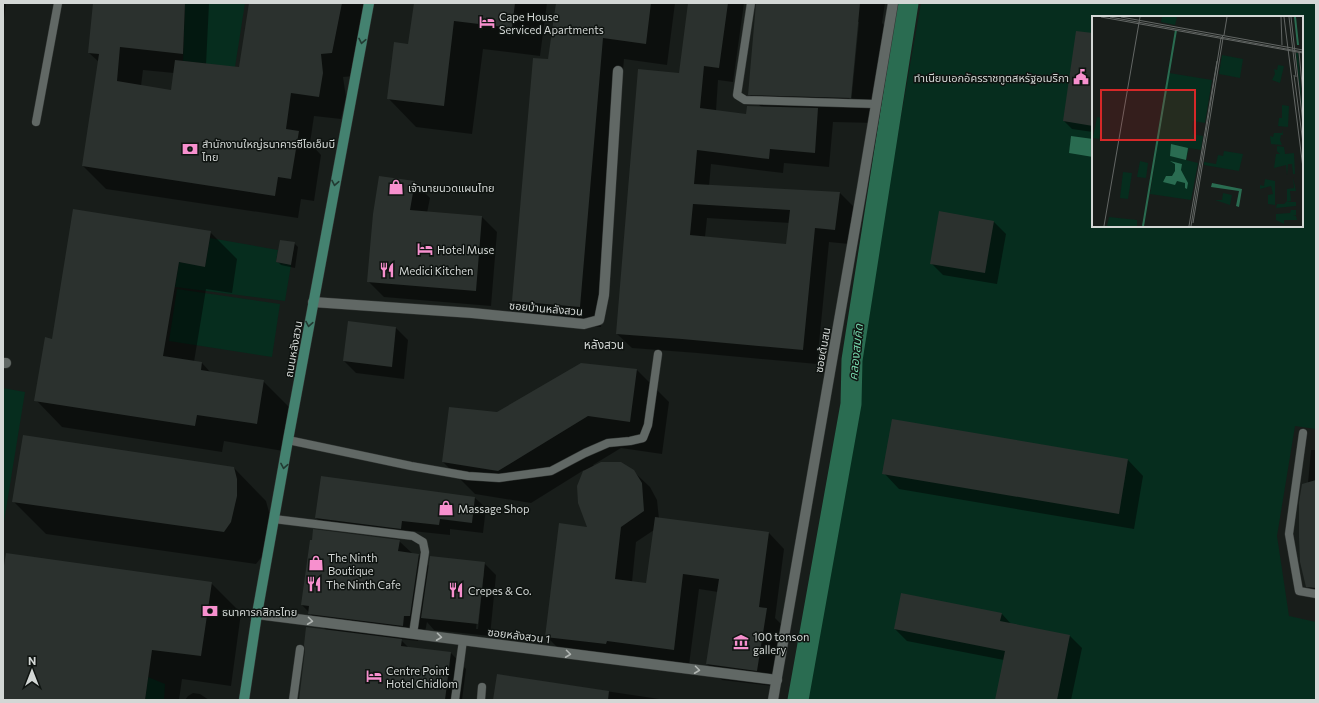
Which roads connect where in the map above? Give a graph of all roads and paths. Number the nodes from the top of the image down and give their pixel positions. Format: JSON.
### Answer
{"nodes":[{"id":1,"x":58,"y":3,"type":"edge"},
{"id":2,"x":369,"y":3,"type":"edge"},
{"id":3,"x":751,"y":3,"type":"edge"},
{"id":4,"x":893,"y":3,"type":"edge"},
{"id":5,"x":618,"y":71,"type":"dead end"},
{"id":6,"x":875,"y":104,"type":"junction"},
{"id":7,"x":36,"y":122,"type":"dead end"},
{"id":8,"x":313,"y":302,"type":"junction"},
{"id":9,"x":658,"y":354,"type":"dead end"},
{"id":10,"x":1303,"y":433,"type":"dead end"},
{"id":11,"x":288,"y":440,"type":"junction"},
{"id":12,"x":274,"y":519,"type":"junction"},
{"id":13,"x":1316,"y":594,"type":"edge"},
{"id":14,"x":257,"y":614,"type":"junction"},
{"id":15,"x":413,"y":634,"type":"junction"},
{"id":16,"x":463,"y":640,"type":"junction"},
{"id":17,"x":300,"y":649,"type":"dead end"},
{"id":18,"x":777,"y":680,"type":"junction"},
{"id":19,"x":482,"y":687,"type":"dead end"},
{"id":20,"x":244,"y":700,"type":"edge"},
{"id":21,"x":293,"y":700,"type":"edge"},
{"id":22,"x":455,"y":700,"type":"edge"},
{"id":23,"x":480,"y":700,"type":"edge"},
{"id":24,"x":773,"y":700,"type":"edge"}],
"edges":[{"from":1,"to":7,"type":"lane"},
{"from":2,"to":8,"type":"street","name":"ถนนหลังสวน","one_way":true},
{"from":3,"to":6,"type":"lane"},
{"from":4,"to":6,"type":"street","name":"ซอยต้นสน"},
{"from":5,"to":8,"type":"street","name":"ซอยบ้านหลังสวน"},
{"from":6,"to":18,"type":"street","name":"ซอยต้นสน"},
{"from":8,"to":11,"type":"street","name":"ถนนหลังสวน","one_way":true},
{"from":9,"to":11,"type":"lane"},
{"from":10,"to":13,"type":"lane"},
{"from":11,"to":12,"type":"street","name":"ถนนหลังสวน","one_way":true},
{"from":12,"to":14,"type":"street","name":"ถนนหลังสวน"},
{"from":12,"to":15,"type":"lane"},
{"from":14,"to":15,"type":"street","name":"ซอยหลังสวน 1","one_way":true},
{"from":14,"to":20,"type":"street","name":"ถนนหลังสวน"},
{"from":15,"to":16,"type":"street","name":"ซอยหลังสวน 1","one_way":true},
{"from":16,"to":18,"type":"street","name":"ซอยหลังสวน 1","one_way":true},
{"from":16,"to":22,"type":"lane"},
{"from":17,"to":21,"type":"lane"},
{"from":18,"to":24,"type":"street","name":"ซอยต้นสน"},
{"from":19,"to":23,"type":"lane"}]}
